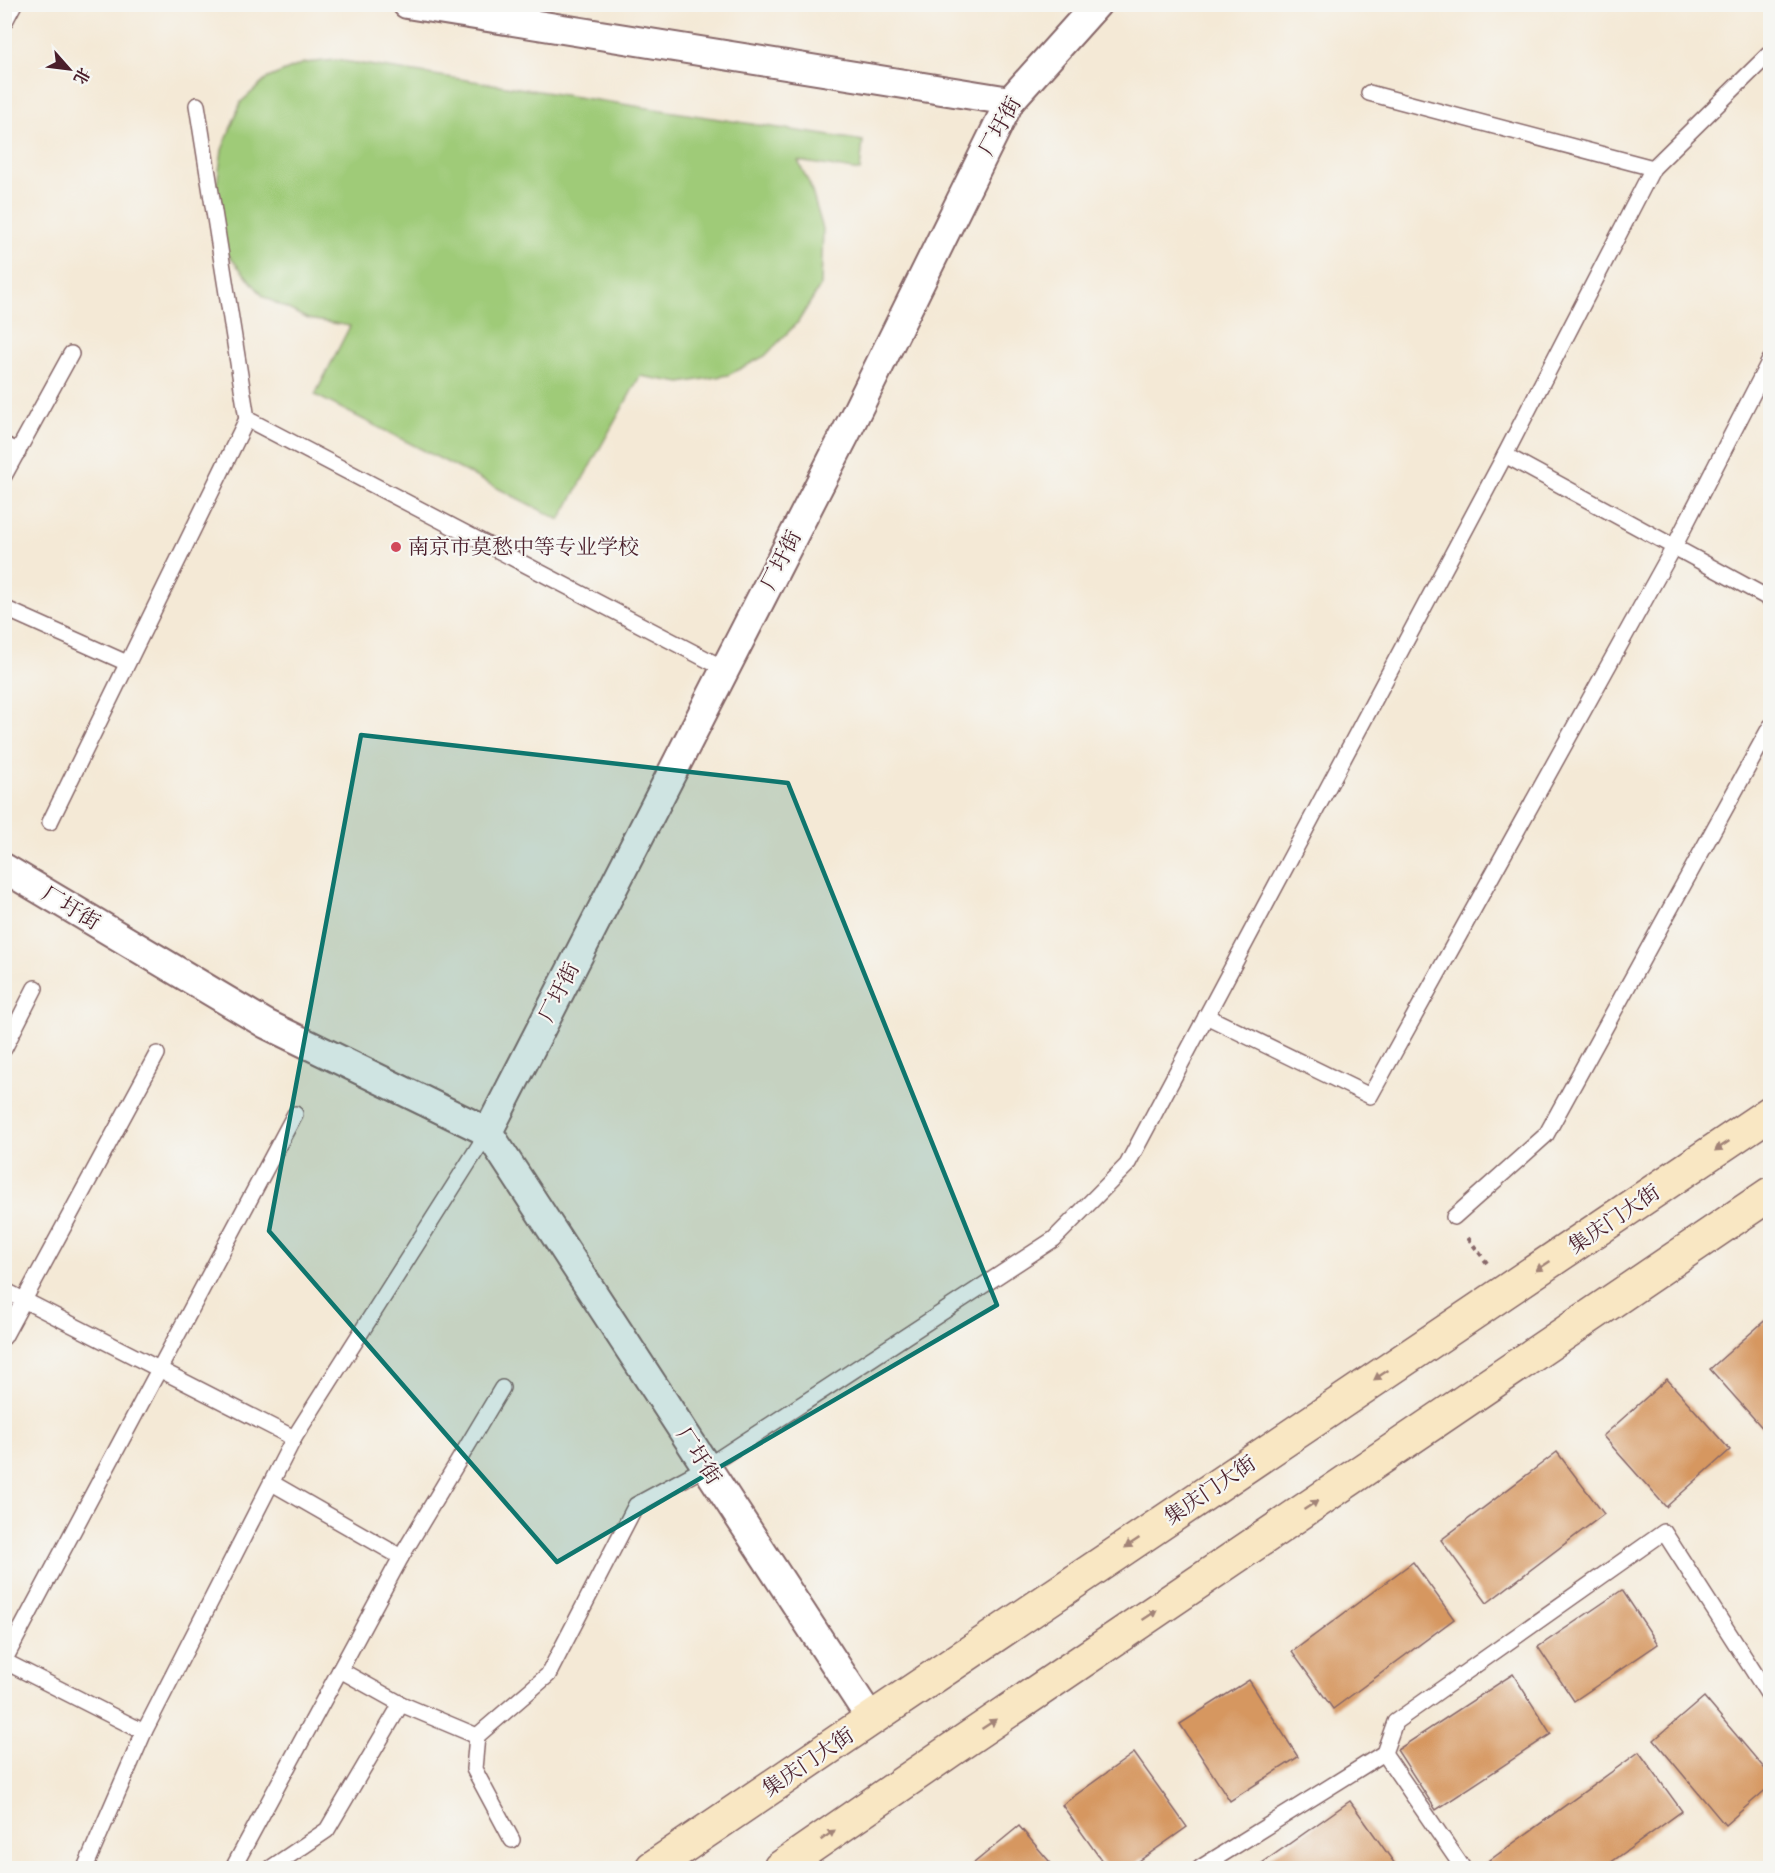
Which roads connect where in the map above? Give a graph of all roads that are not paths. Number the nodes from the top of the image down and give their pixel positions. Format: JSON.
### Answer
{"nodes":[{"id":1,"x":14,"y":4,"type":"edge"},
{"id":2,"x":1097,"y":4,"type":"edge"},
{"id":3,"x":423,"y":6,"type":"edge"},
{"id":4,"x":4,"y":23,"type":"edge"},
{"id":5,"x":1770,"y":53,"type":"edge"},
{"id":6,"x":1369,"y":93,"type":"dead end"},
{"id":7,"x":1010,"y":101,"type":"junction"},
{"id":8,"x":197,"y":105,"type":"dead end"},
{"id":9,"x":1653,"y":168,"type":"junction"},
{"id":10,"x":71,"y":354,"type":"dead end"},
{"id":11,"x":1770,"y":360,"type":"edge"},
{"id":12,"x":247,"y":419,"type":"junction"},
{"id":13,"x":11,"y":448,"type":"edge"},
{"id":14,"x":1505,"y":455,"type":"junction"},
{"id":15,"x":4,"y":476,"type":"edge"},
{"id":16,"x":1674,"y":547,"type":"junction"},
{"id":17,"x":1770,"y":599,"type":"edge"},
{"id":18,"x":4,"y":608,"type":"edge"},
{"id":19,"x":127,"y":663,"type":"junction"},
{"id":20,"x":725,"y":669,"type":"junction"},
{"id":21,"x":1770,"y":727,"type":"edge"},
{"id":22,"x":50,"y":822,"type":"dead end"},
{"id":23,"x":4,"y":868,"type":"edge"},
{"id":24,"x":35,"y":988,"type":"dead end"},
{"id":25,"x":1206,"y":1016,"type":"junction"},
{"id":26,"x":4,"y":1050,"type":"edge"},
{"id":27,"x":157,"y":1054,"type":"dead end"},
{"id":28,"x":1770,"y":1113,"type":"edge"},
{"id":29,"x":295,"y":1114,"type":"dead end"},
{"id":30,"x":488,"y":1132,"type":"junction"},
{"id":31,"x":1770,"y":1194,"type":"edge"},
{"id":32,"x":1454,"y":1217,"type":"road end"},
{"id":33,"x":4,"y":1290,"type":"edge"},
{"id":34,"x":24,"y":1300,"type":"junction"},
{"id":35,"x":4,"y":1337,"type":"edge"},
{"id":36,"x":159,"y":1369,"type":"junction"},
{"id":37,"x":502,"y":1388,"type":"dead end"},
{"id":38,"x":294,"y":1438,"type":"junction"},
{"id":39,"x":706,"y":1467,"type":"junction"},
{"id":40,"x":272,"y":1483,"type":"junction"},
{"id":41,"x":401,"y":1557,"type":"junction"},
{"id":42,"x":4,"y":1661,"type":"edge"},
{"id":43,"x":340,"y":1670,"type":"junction"},
{"id":44,"x":1770,"y":1697,"type":"edge"},
{"id":45,"x":401,"y":1704,"type":"junction"},
{"id":46,"x":871,"y":1719,"type":"junction"},
{"id":47,"x":144,"y":1732,"type":"junction"},
{"id":48,"x":477,"y":1736,"type":"junction"},
{"id":49,"x":1384,"y":1753,"type":"junction"},
{"id":50,"x":512,"y":1840,"type":"dead end"},
{"id":51,"x":85,"y":1869,"type":"edge"},
{"id":52,"x":233,"y":1869,"type":"edge"},
{"id":53,"x":271,"y":1869,"type":"edge"},
{"id":54,"x":652,"y":1869,"type":"edge"},
{"id":55,"x":780,"y":1869,"type":"edge"},
{"id":56,"x":1200,"y":1869,"type":"edge"},
{"id":57,"x":1463,"y":1869,"type":"edge"}],
"edges":[{"from":1,"to":4,"type":"lane"},
{"from":2,"to":7,"type":"street","name":"厂圩街"},
{"from":3,"to":7,"type":"street"},
{"from":5,"to":9,"type":"lane"},
{"from":6,"to":9,"type":"lane"},
{"from":7,"to":20,"type":"street","name":"厂圩街"},
{"from":8,"to":12,"type":"lane"},
{"from":9,"to":14,"type":"lane"},
{"from":10,"to":13,"type":"lane"},
{"from":11,"to":16,"type":"lane"},
{"from":12,"to":19,"type":"lane"},
{"from":12,"to":20,"type":"lane"},
{"from":13,"to":15,"type":"lane"},
{"from":14,"to":16,"type":"lane"},
{"from":14,"to":25,"type":"lane"},
{"from":16,"to":17,"type":"lane"},
{"from":16,"to":25,"type":"lane"},
{"from":18,"to":19,"type":"lane"},
{"from":19,"to":22,"type":"lane"},
{"from":20,"to":30,"type":"street","name":"厂圩街"},
{"from":21,"to":32,"type":"lane"},
{"from":23,"to":30,"type":"street","name":"厂圩街"},
{"from":24,"to":26,"type":"lane"},
{"from":25,"to":39,"type":"lane"},
{"from":27,"to":34,"type":"lane"},
{"from":28,"to":46,"type":"main road","name":"集庆门大街","one_way":true},
{"from":29,"to":36,"type":"lane"},
{"from":30,"to":38,"type":"lane"},
{"from":30,"to":39,"type":"street","name":"厂圩街"},
{"from":55,"to":31,"type":"main road","one_way":true},
{"from":33,"to":34,"type":"lane"},
{"from":34,"to":35,"type":"lane"},
{"from":34,"to":36,"type":"lane"},
{"from":36,"to":38,"type":"lane"},
{"from":36,"to":42,"type":"lane"},
{"from":37,"to":41,"type":"lane"},
{"from":38,"to":40,"type":"lane"},
{"from":39,"to":46,"type":"street","name":"厂圩街"},
{"from":39,"to":48,"type":"lane"},
{"from":40,"to":41,"type":"lane"},
{"from":40,"to":47,"type":"lane"},
{"from":41,"to":43,"type":"lane"},
{"from":42,"to":47,"type":"lane"},
{"from":43,"to":45,"type":"lane"},
{"from":43,"to":52,"type":"lane"},
{"from":44,"to":49,"type":"lane"},
{"from":45,"to":48,"type":"lane"},
{"from":45,"to":53,"type":"lane"},
{"from":46,"to":54,"type":"main road","name":"集庆门大街"},
{"from":47,"to":51,"type":"lane"},
{"from":48,"to":50,"type":"lane"},
{"from":49,"to":56,"type":"lane"},
{"from":49,"to":57,"type":"lane"}]}
